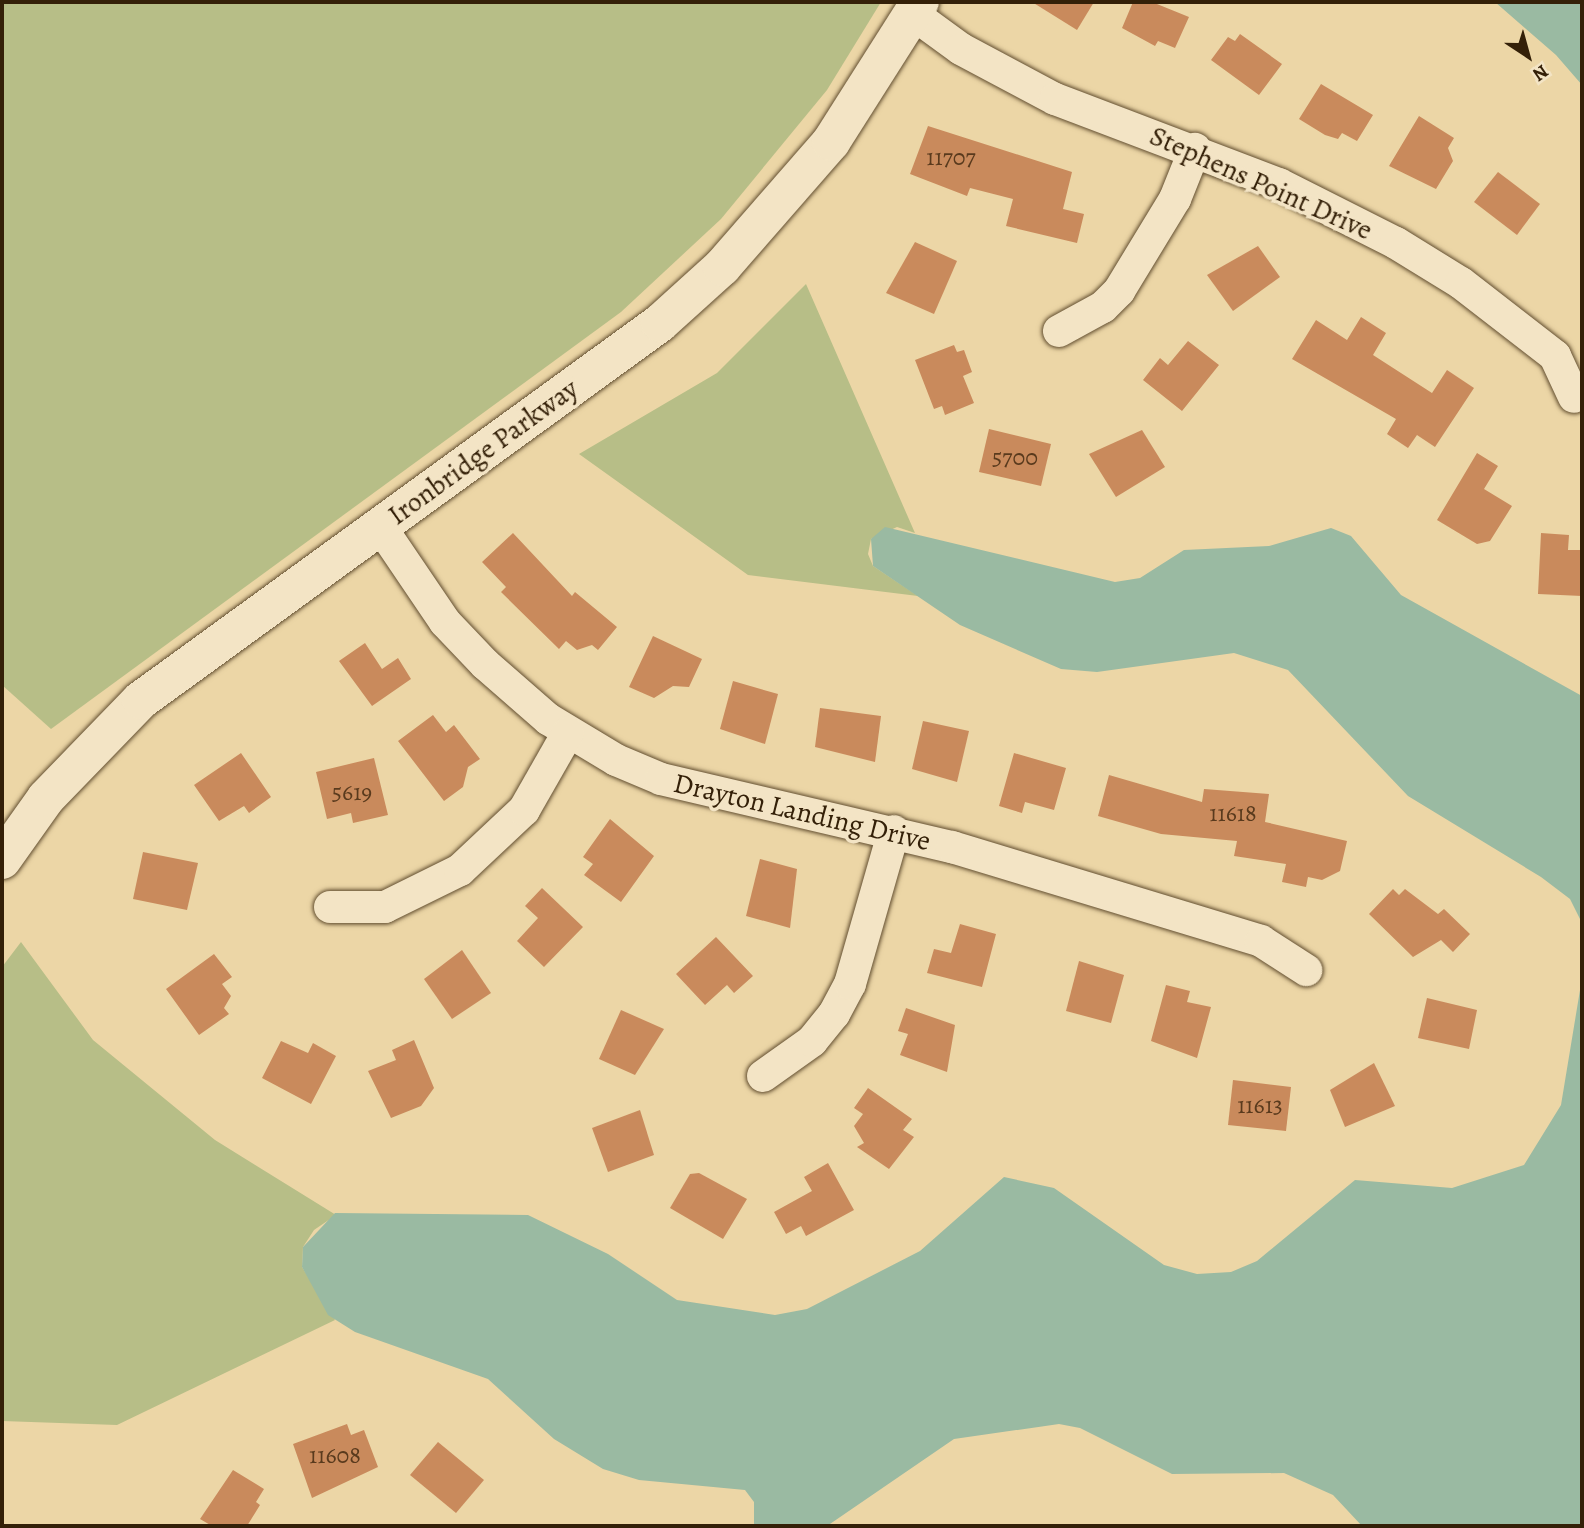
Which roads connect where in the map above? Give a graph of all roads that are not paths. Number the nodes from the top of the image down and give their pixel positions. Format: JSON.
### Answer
{"nodes":[{"id":1,"x":917,"y":8,"type":"edge"},
{"id":2,"x":1195,"y":149,"type":"junction"},
{"id":3,"x":1059,"y":331,"type":"dead end"},
{"id":4,"x":1574,"y":397,"type":"dead end"},
{"id":5,"x":380,"y":526,"type":"junction"},
{"id":6,"x":568,"y":733,"type":"junction"},
{"id":7,"x":894,"y":831,"type":"junction"},
{"id":8,"x":2,"y":860,"type":"edge"},
{"id":9,"x":331,"y":907,"type":"dead end"},
{"id":10,"x":1306,"y":970,"type":"dead end"},
{"id":11,"x":763,"y":1076,"type":"dead end"}],
"edges":[{"from":1,"to":2,"type":"street","name":"Stephens Point Drive"},
{"from":1,"to":5,"type":"street","name":"Ironbridge Parkway"},
{"from":2,"to":3,"type":"street"},
{"from":2,"to":4,"type":"street","name":"Stephens Point Drive"},
{"from":5,"to":6,"type":"street","name":"Drayton Landing Drive"},
{"from":5,"to":8,"type":"street","name":"Ironbridge Parkway"},
{"from":6,"to":7,"type":"street","name":"Drayton Landing Drive"},
{"from":6,"to":9,"type":"street"},
{"from":7,"to":10,"type":"street","name":"Drayton Landing Drive"},
{"from":7,"to":11,"type":"street"}]}
